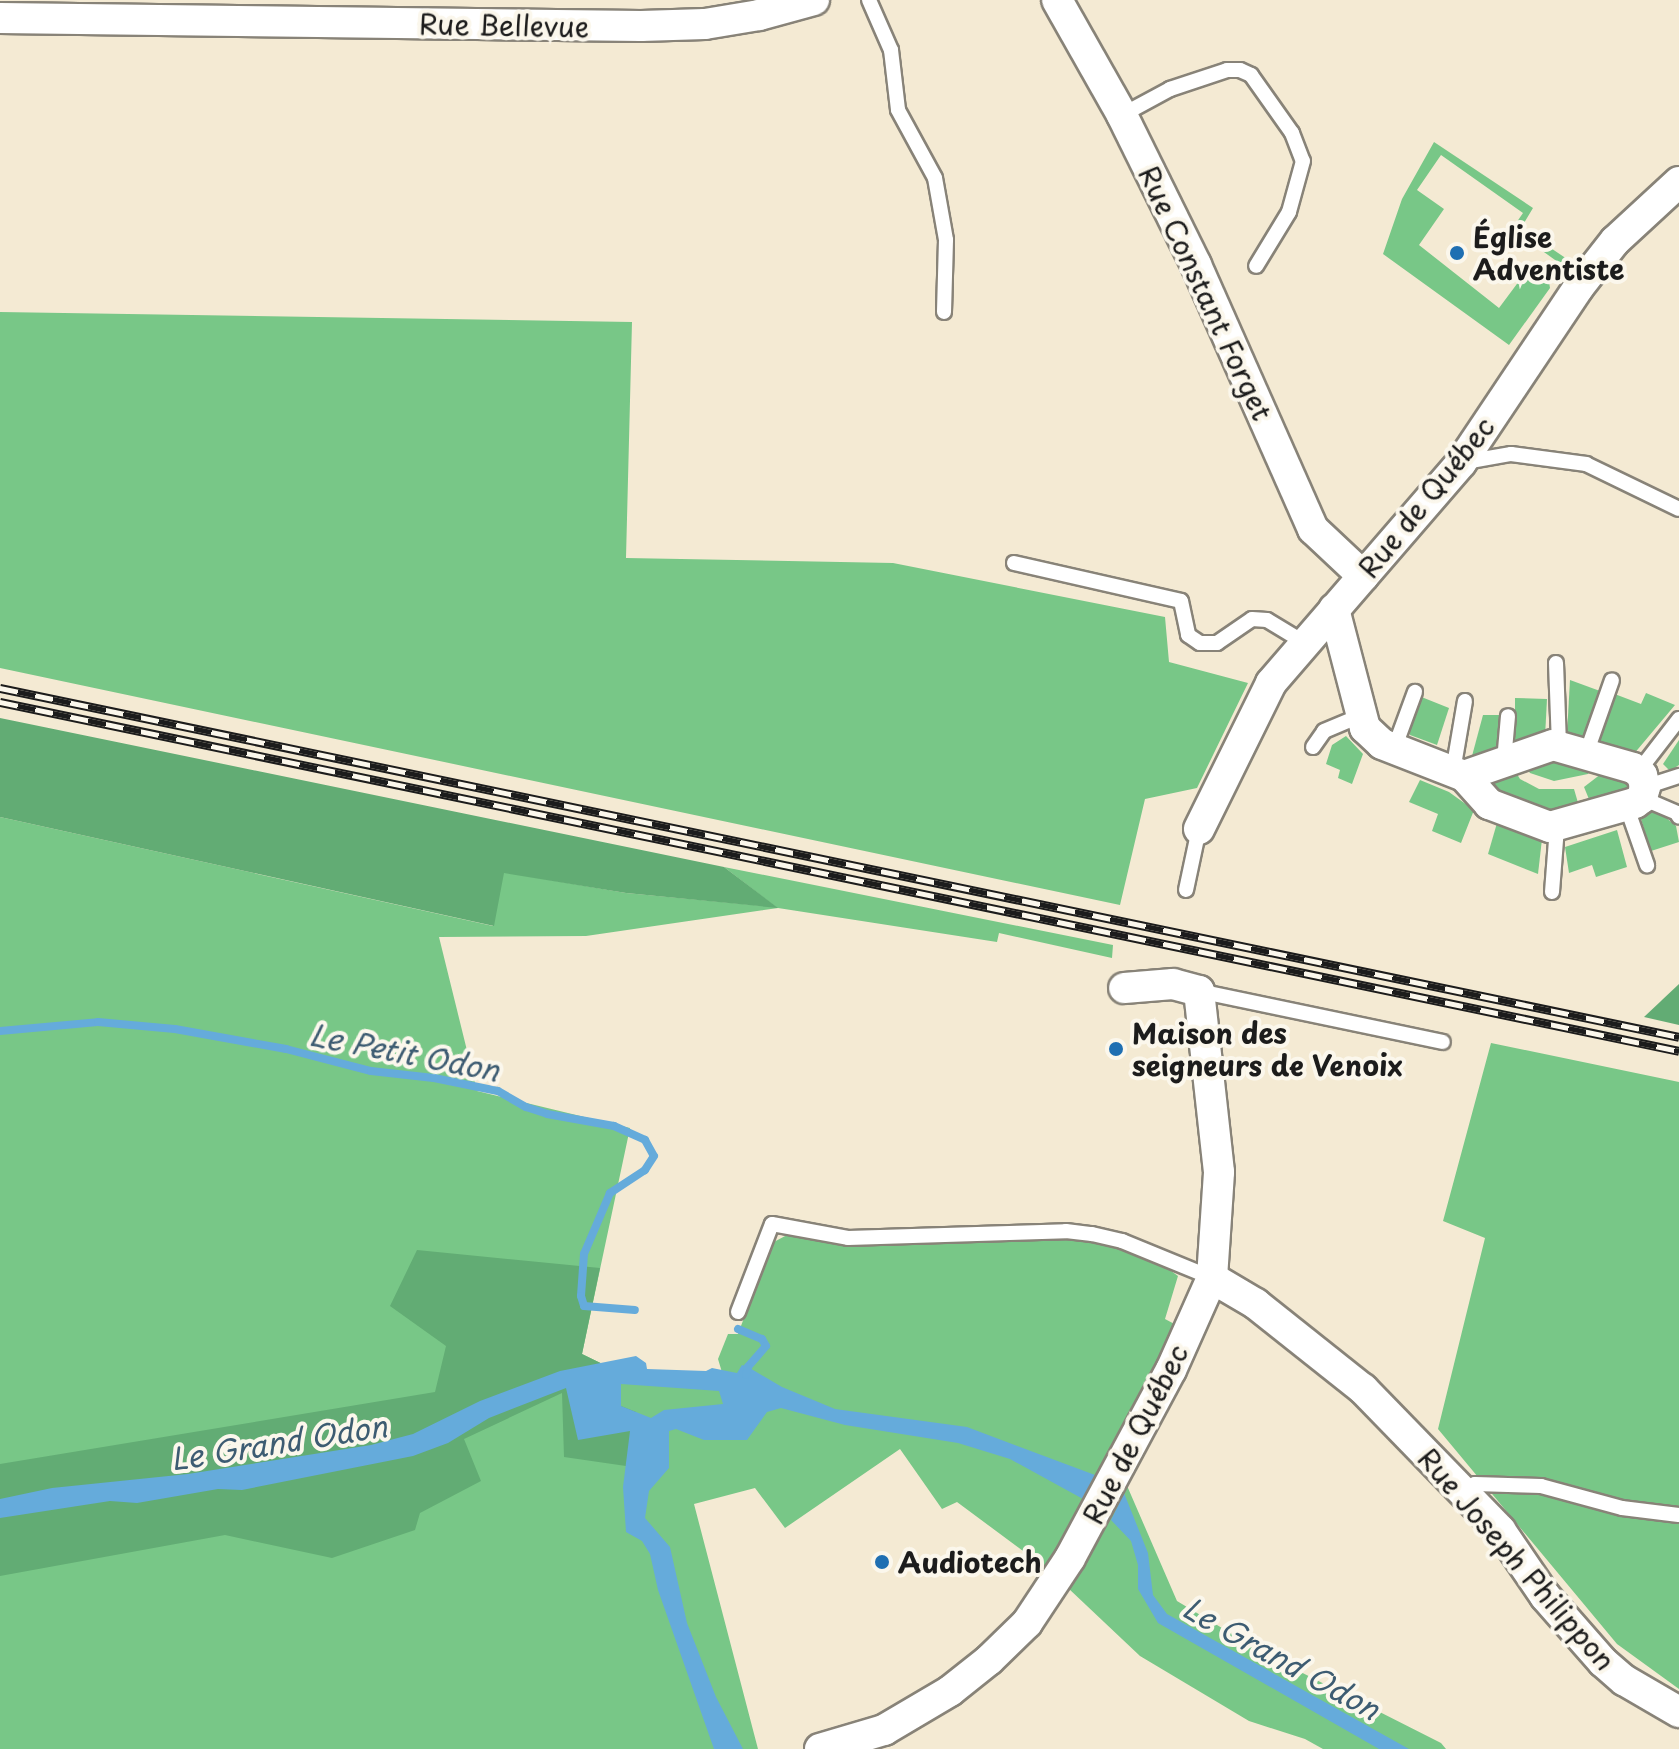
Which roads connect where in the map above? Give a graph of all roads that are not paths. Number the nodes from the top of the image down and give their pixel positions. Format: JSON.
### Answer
{"nodes":[{"id":1,"x":814,"y":0,"type":"edge"},
{"id":2,"x":869,"y":0,"type":"edge"},
{"id":3,"x":1057,"y":0,"type":"edge"},
{"id":4,"x":0,"y":18,"type":"edge"},
{"id":5,"x":1122,"y":115,"type":"junction"},
{"id":6,"x":1679,"y":182,"type":"edge"},
{"id":7,"x":1256,"y":266,"type":"dead end"},
{"id":8,"x":944,"y":312,"type":"dead end"},
{"id":9,"x":1461,"y":463,"type":"junction"},
{"id":10,"x":1679,"y":509,"type":"edge"},
{"id":11,"x":1014,"y":563,"type":"dead end"},
{"id":12,"x":1363,"y":576,"type":"junction"},
{"id":13,"x":1334,"y":609,"type":"junction"},
{"id":14,"x":1305,"y":643,"type":"junction"},
{"id":15,"x":1556,"y":663,"type":"dead end"},
{"id":16,"x":1612,"y":680,"type":"dead end"},
{"id":17,"x":1415,"y":692,"type":"dead end"},
{"id":18,"x":1465,"y":701,"type":"dead end"},
{"id":19,"x":1362,"y":715,"type":"junction"},
{"id":20,"x":1508,"y":716,"type":"dead end"},
{"id":21,"x":1679,"y":719,"type":"edge"},
{"id":22,"x":1313,"y":747,"type":"dead end"},
{"id":23,"x":1394,"y":749,"type":"junction"},
{"id":24,"x":1572,"y":750,"type":"junction"},
{"id":25,"x":1504,"y":761,"type":"junction"},
{"id":26,"x":1458,"y":773,"type":"junction"},
{"id":27,"x":1679,"y":776,"type":"edge"},
{"id":28,"x":1638,"y":791,"type":"junction"},
{"id":29,"x":1679,"y":817,"type":"edge"},
{"id":30,"x":1557,"y":827,"type":"junction"},
{"id":31,"x":1199,"y":829,"type":"joint"},
{"id":32,"x":1647,"y":865,"type":"dead end"},
{"id":33,"x":1186,"y":890,"type":"dead end"},
{"id":34,"x":1552,"y":892,"type":"dead end"},
{"id":35,"x":1124,"y":988,"type":"dead end"},
{"id":36,"x":1199,"y":991,"type":"junction"},
{"id":37,"x":1443,"y":1042,"type":"dead end"},
{"id":38,"x":1212,"y":1278,"type":"junction"},
{"id":39,"x":738,"y":1312,"type":"dead end"},
{"id":40,"x":1463,"y":1490,"type":"junction"},
{"id":41,"x":1679,"y":1515,"type":"edge"},
{"id":42,"x":1679,"y":1712,"type":"edge"},
{"id":43,"x":820,"y":1749,"type":"edge"}],
"edges":[{"from":1,"to":4,"type":"street","name":"Rue Bellevue"},
{"from":2,"to":8,"type":"lane"},
{"from":3,"to":5,"type":"street","name":"Rue Constant Forget"},
{"from":5,"to":7,"type":"lane"},
{"from":5,"to":12,"type":"street","name":"Rue Constant Forget"},
{"from":6,"to":9,"type":"street","name":"Rue de Québec"},
{"from":9,"to":10,"type":"lane"},
{"from":9,"to":12,"type":"street","name":"Rue de Québec"},
{"from":11,"to":14,"type":"lane"},
{"from":12,"to":13,"type":"street","name":"Rue de Québec"},
{"from":13,"to":14,"type":"street","name":"Rue de Québec"},
{"from":13,"to":19,"type":"street"},
{"from":14,"to":31,"type":"street","name":"Rue de Québec"},
{"from":15,"to":24,"type":"lane"},
{"from":16,"to":24,"type":"lane"},
{"from":17,"to":23,"type":"lane"},
{"from":18,"to":26,"type":"lane"},
{"from":19,"to":22,"type":"lane"},
{"from":19,"to":23,"type":"street"},
{"from":20,"to":25,"type":"lane"},
{"from":21,"to":28,"type":"lane"},
{"from":23,"to":26,"type":"street"},
{"from":24,"to":25,"type":"street"},
{"from":24,"to":28,"type":"street"},
{"from":25,"to":26,"type":"street"},
{"from":26,"to":30,"type":"street"},
{"from":27,"to":28,"type":"lane"},
{"from":28,"to":29,"type":"lane"},
{"from":28,"to":30,"type":"street"},
{"from":28,"to":32,"type":"lane"},
{"from":30,"to":34,"type":"lane"},
{"from":31,"to":33,"type":"lane"},
{"from":35,"to":36,"type":"street"},
{"from":36,"to":37,"type":"lane"},
{"from":36,"to":38,"type":"street","name":"Rue de Québec"},
{"from":38,"to":39,"type":"lane"},
{"from":38,"to":40,"type":"street","name":"Rue Joseph Philippon"},
{"from":38,"to":43,"type":"street","name":"Rue de Québec"},
{"from":40,"to":41,"type":"lane"},
{"from":40,"to":42,"type":"street","name":"Rue Joseph Philippon"}]}
